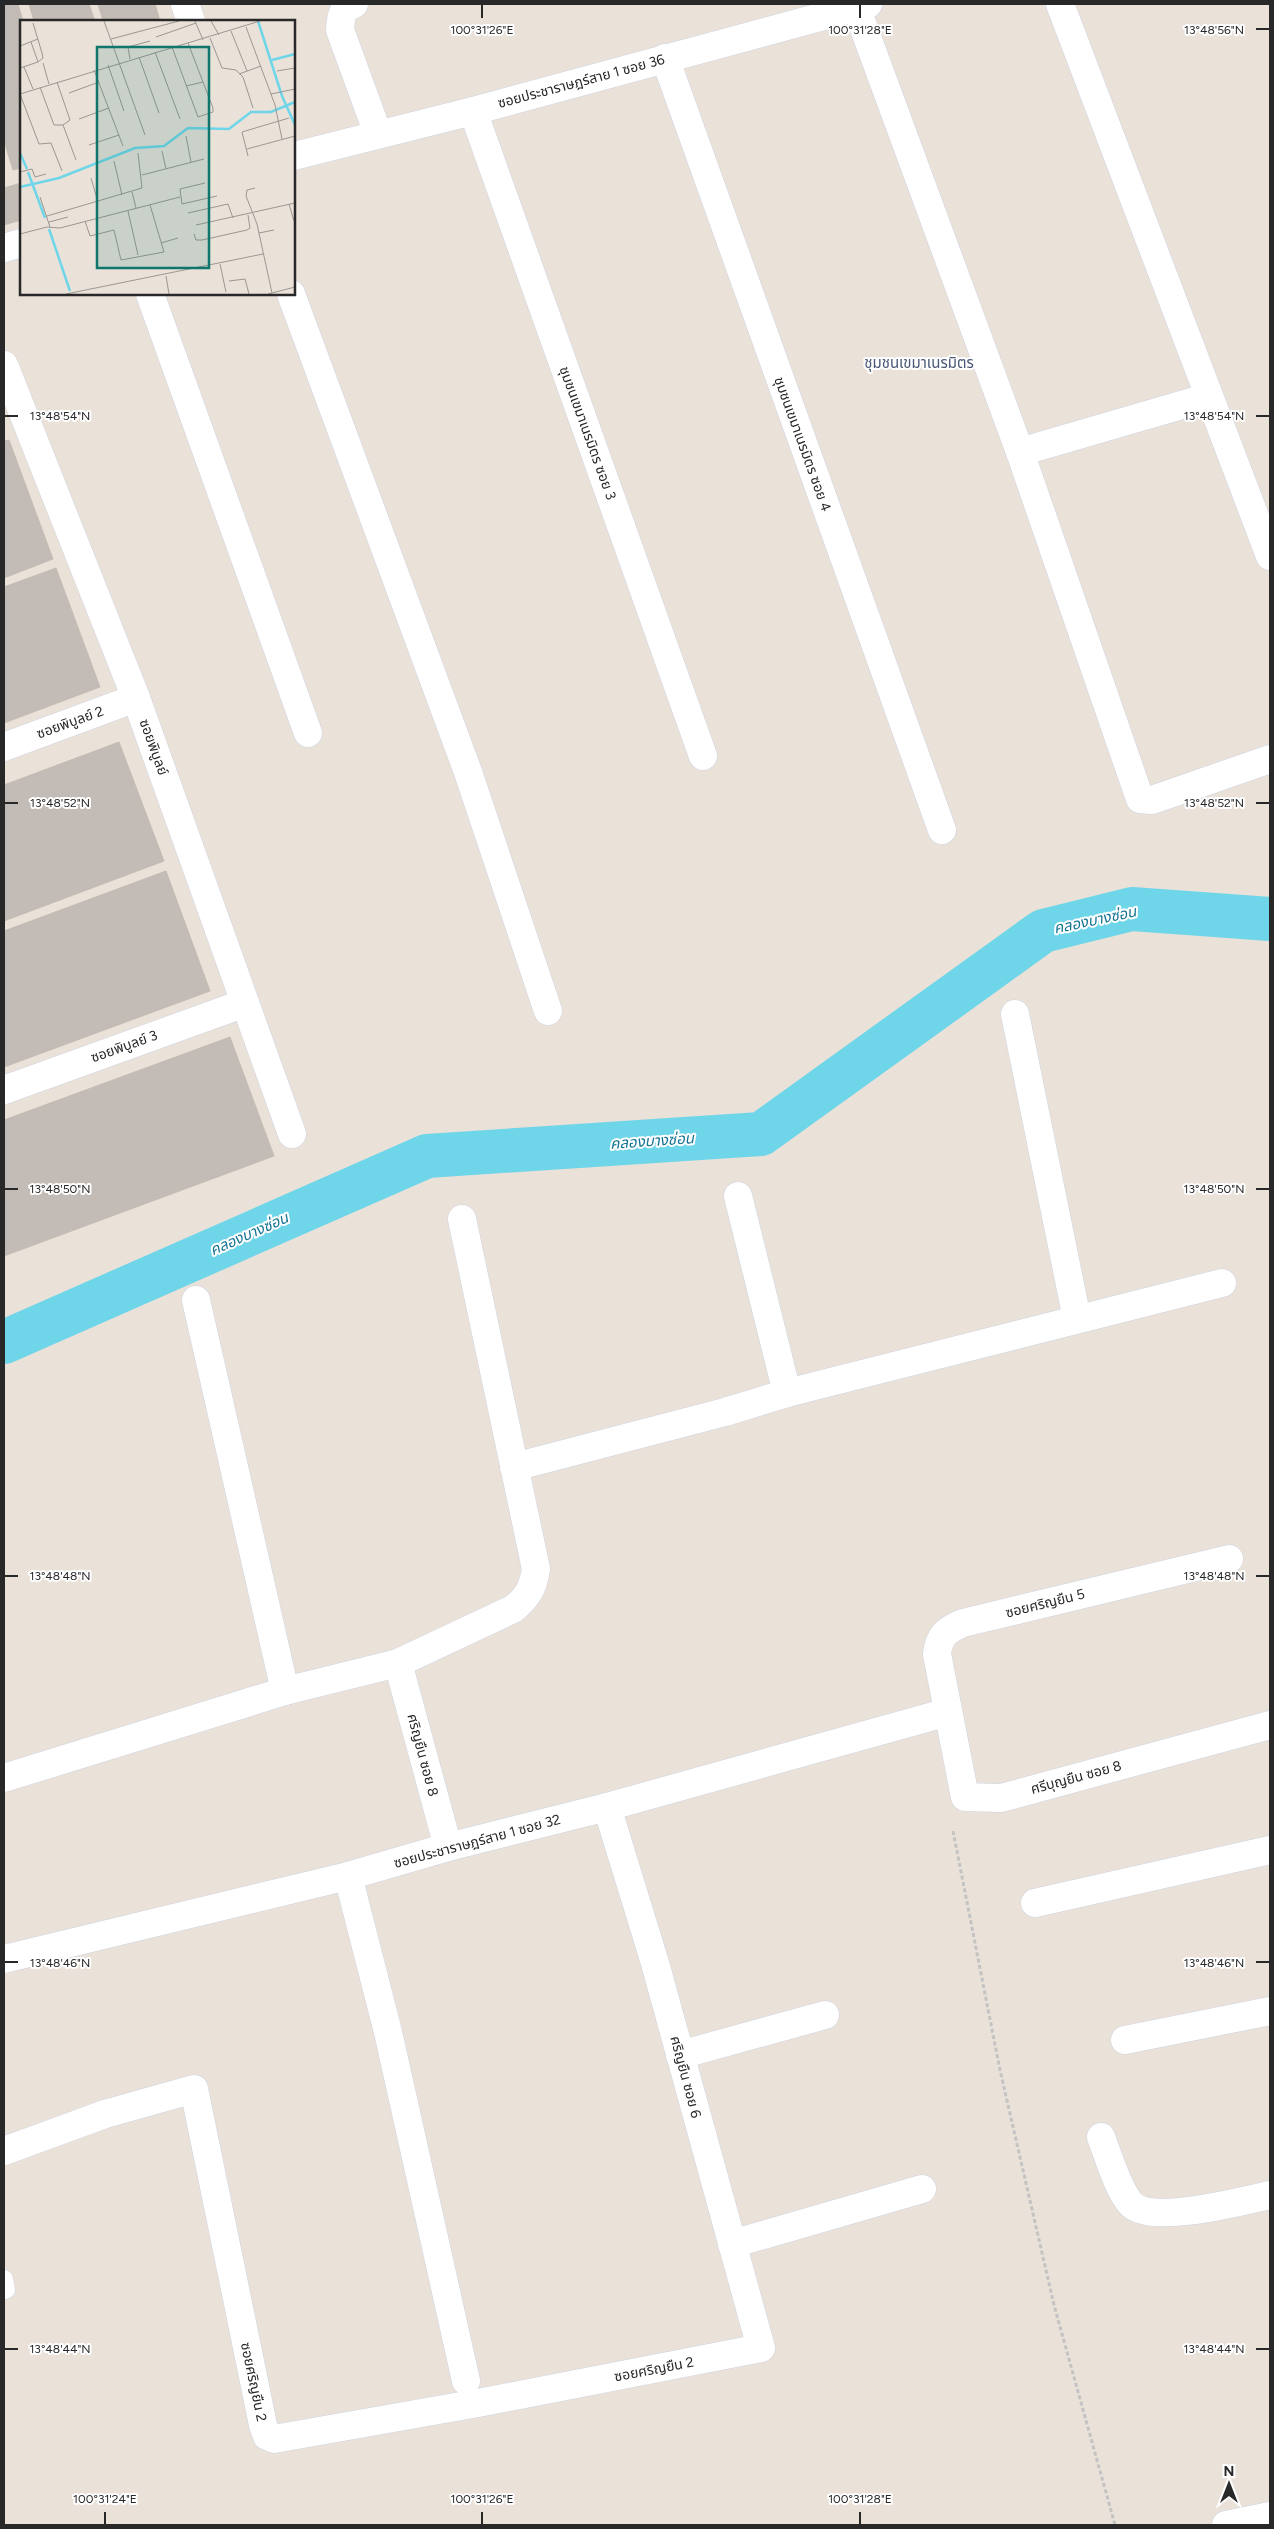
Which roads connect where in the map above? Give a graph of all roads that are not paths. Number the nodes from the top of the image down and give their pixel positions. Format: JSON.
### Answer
{"nodes":[{"id":1,"x":185,"y":4,"type":"edge"},
{"id":2,"x":354,"y":4,"type":"edge"},
{"id":3,"x":1060,"y":4,"type":"edge"},
{"id":4,"x":862,"y":5,"type":"edge"},
{"id":5,"x":191,"y":20,"type":"edge"},
{"id":6,"x":665,"y":58,"type":"junction"},
{"id":7,"x":473,"y":110,"type":"junction"},
{"id":8,"x":378,"y":134,"type":"junction"},
{"id":9,"x":295,"y":156,"type":"edge"},
{"id":10,"x":20,"y":243,"type":"edge"},
{"id":11,"x":4,"y":248,"type":"edge"},
{"id":12,"x":150,"y":295,"type":"edge"},
{"id":13,"x":291,"y":295,"type":"edge"},
{"id":14,"x":4,"y":365,"type":"edge"},
{"id":15,"x":1209,"y":396,"type":"junction"},
{"id":16,"x":10,"y":398,"type":"edge"},
{"id":17,"x":1020,"y":452,"type":"junction"},
{"id":18,"x":1270,"y":556,"type":"edge"},
{"id":19,"x":136,"y":698,"type":"junction"},
{"id":20,"x":308,"y":733,"type":"dead end"},
{"id":21,"x":4,"y":747,"type":"edge"},
{"id":22,"x":703,"y":756,"type":"dead end"},
{"id":23,"x":1270,"y":759,"type":"edge"},
{"id":24,"x":942,"y":830,"type":"dead end"},
{"id":25,"x":245,"y":1003,"type":"junction"},
{"id":26,"x":548,"y":1011,"type":"dead end"},
{"id":27,"x":1015,"y":1014,"type":"dead end"},
{"id":28,"x":4,"y":1090,"type":"edge"},
{"id":29,"x":292,"y":1134,"type":"dead end"},
{"id":30,"x":738,"y":1196,"type":"dead end"},
{"id":31,"x":462,"y":1219,"type":"dead end"},
{"id":32,"x":1222,"y":1283,"type":"dead end"},
{"id":33,"x":196,"y":1300,"type":"dead end"},
{"id":34,"x":1078,"y":1319,"type":"junction"},
{"id":35,"x":787,"y":1393,"type":"junction"},
{"id":36,"x":514,"y":1467,"type":"junction"},
{"id":37,"x":1229,"y":1558,"type":"dead end"},
{"id":38,"x":398,"y":1663,"type":"junction"},
{"id":39,"x":285,"y":1691,"type":"junction"},
{"id":40,"x":948,"y":1712,"type":"junction"},
{"id":41,"x":1270,"y":1725,"type":"edge"},
{"id":42,"x":6,"y":1771,"type":"edge"},
{"id":43,"x":607,"y":1807,"type":"junction"},
{"id":44,"x":448,"y":1847,"type":"junction"},
{"id":45,"x":1270,"y":1850,"type":"edge"},
{"id":46,"x":348,"y":1876,"type":"junction"},
{"id":47,"x":1035,"y":1903,"type":"dead end"},
{"id":48,"x":4,"y":1960,"type":"edge"},
{"id":49,"x":1270,"y":2010,"type":"edge"},
{"id":50,"x":824,"y":2015,"type":"dead end"},
{"id":51,"x":1125,"y":2040,"type":"dead end"},
{"id":52,"x":680,"y":2055,"type":"junction"},
{"id":53,"x":1101,"y":2137,"type":"dead end"},
{"id":54,"x":4,"y":2151,"type":"edge"},
{"id":55,"x":922,"y":2189,"type":"dead end"},
{"id":56,"x":1270,"y":2195,"type":"edge"},
{"id":57,"x":732,"y":2244,"type":"junction"},
{"id":58,"x":761,"y":2348,"type":"joint"},
{"id":59,"x":466,"y":2381,"type":"dead end"},
{"id":60,"x":1270,"y":2516,"type":"edge"},
{"id":61,"x":1226,"y":2525,"type":"edge"}],
"edges":[{"from":1,"to":5,"type":"street"},
{"from":2,"to":8,"type":"street"},
{"from":3,"to":15,"type":"street"},
{"from":4,"to":6,"type":"street","name":"ซอยประชาราษฎร์สาย 1 ซอย 36"},
{"from":4,"to":17,"type":"street"},
{"from":6,"to":7,"type":"street","name":"ซอยประชาราษฎร์สาย 1 ซอย 36"},
{"from":6,"to":24,"type":"street","name":"ชุมชนเขมาเนรมิตร ซอย 4"},
{"from":7,"to":8,"type":"street","name":"ซอยประชาราษฎร์สาย 1 ซอย 36"},
{"from":7,"to":22,"type":"street","name":"ชุมชนเขมาเนรมิตร ซอย 3"},
{"from":8,"to":9,"type":"street","name":"ซอยประชาราษฎร์สาย 1 ซอย 36"},
{"from":10,"to":11,"type":"street"},
{"from":12,"to":20,"type":"street"},
{"from":13,"to":26,"type":"street"},
{"from":14,"to":16,"type":"street","name":"ซอยพิบูลย์"},
{"from":15,"to":17,"type":"street"},
{"from":15,"to":18,"type":"street"},
{"from":16,"to":19,"type":"street","name":"ซอยพิบูลย์"},
{"from":17,"to":23,"type":"street"},
{"from":19,"to":21,"type":"street","name":"ซอยพิบูลย์ 2"},
{"from":19,"to":25,"type":"street","name":"ซอยพิบูลย์"},
{"from":25,"to":28,"type":"street","name":"ซอยพิบูลย์ 3"},
{"from":25,"to":29,"type":"street","name":"ซอยพิบูลย์"},
{"from":27,"to":34,"type":"street"},
{"from":30,"to":35,"type":"street"},
{"from":31,"to":36,"type":"street"},
{"from":32,"to":34,"type":"street"},
{"from":33,"to":39,"type":"street"},
{"from":34,"to":35,"type":"street"},
{"from":35,"to":36,"type":"street"},
{"from":36,"to":38,"type":"street"},
{"from":37,"to":40,"type":"street","name":"ซอยศริญยืน 5"},
{"from":38,"to":39,"type":"street"},
{"from":38,"to":44,"type":"street","name":"ศริญยืน ซอย 8"},
{"from":39,"to":42,"type":"street"},
{"from":40,"to":41,"type":"street","name":"ศรีบุญยืน ซอย 8"},
{"from":40,"to":43,"type":"street","name":"ซอยประชาราษฎร์สาย 1 ซอย 32"},
{"from":43,"to":44,"type":"street","name":"ซอยประชาราษฎร์สาย 1 ซอย 32"},
{"from":43,"to":52,"type":"street","name":"ศริญยืน ซอย 6"},
{"from":44,"to":46,"type":"street","name":"ซอยประชาราษฎร์สาย 1 ซอย 32"},
{"from":45,"to":47,"type":"street"},
{"from":46,"to":48,"type":"street","name":"ซอยประชาราษฎร์สาย 1 ซอย 32"},
{"from":46,"to":59,"type":"street"},
{"from":49,"to":51,"type":"street"},
{"from":50,"to":52,"type":"street"},
{"from":52,"to":57,"type":"street","name":"ศริญยืน ซอย 6"},
{"from":53,"to":56,"type":"street"},
{"from":54,"to":58,"type":"street","name":"ซอยศริญยืน 2"},
{"from":55,"to":57,"type":"street"},
{"from":57,"to":58,"type":"street","name":"ศริญยืน ซอย 6"},
{"from":60,"to":61,"type":"street"}]}
